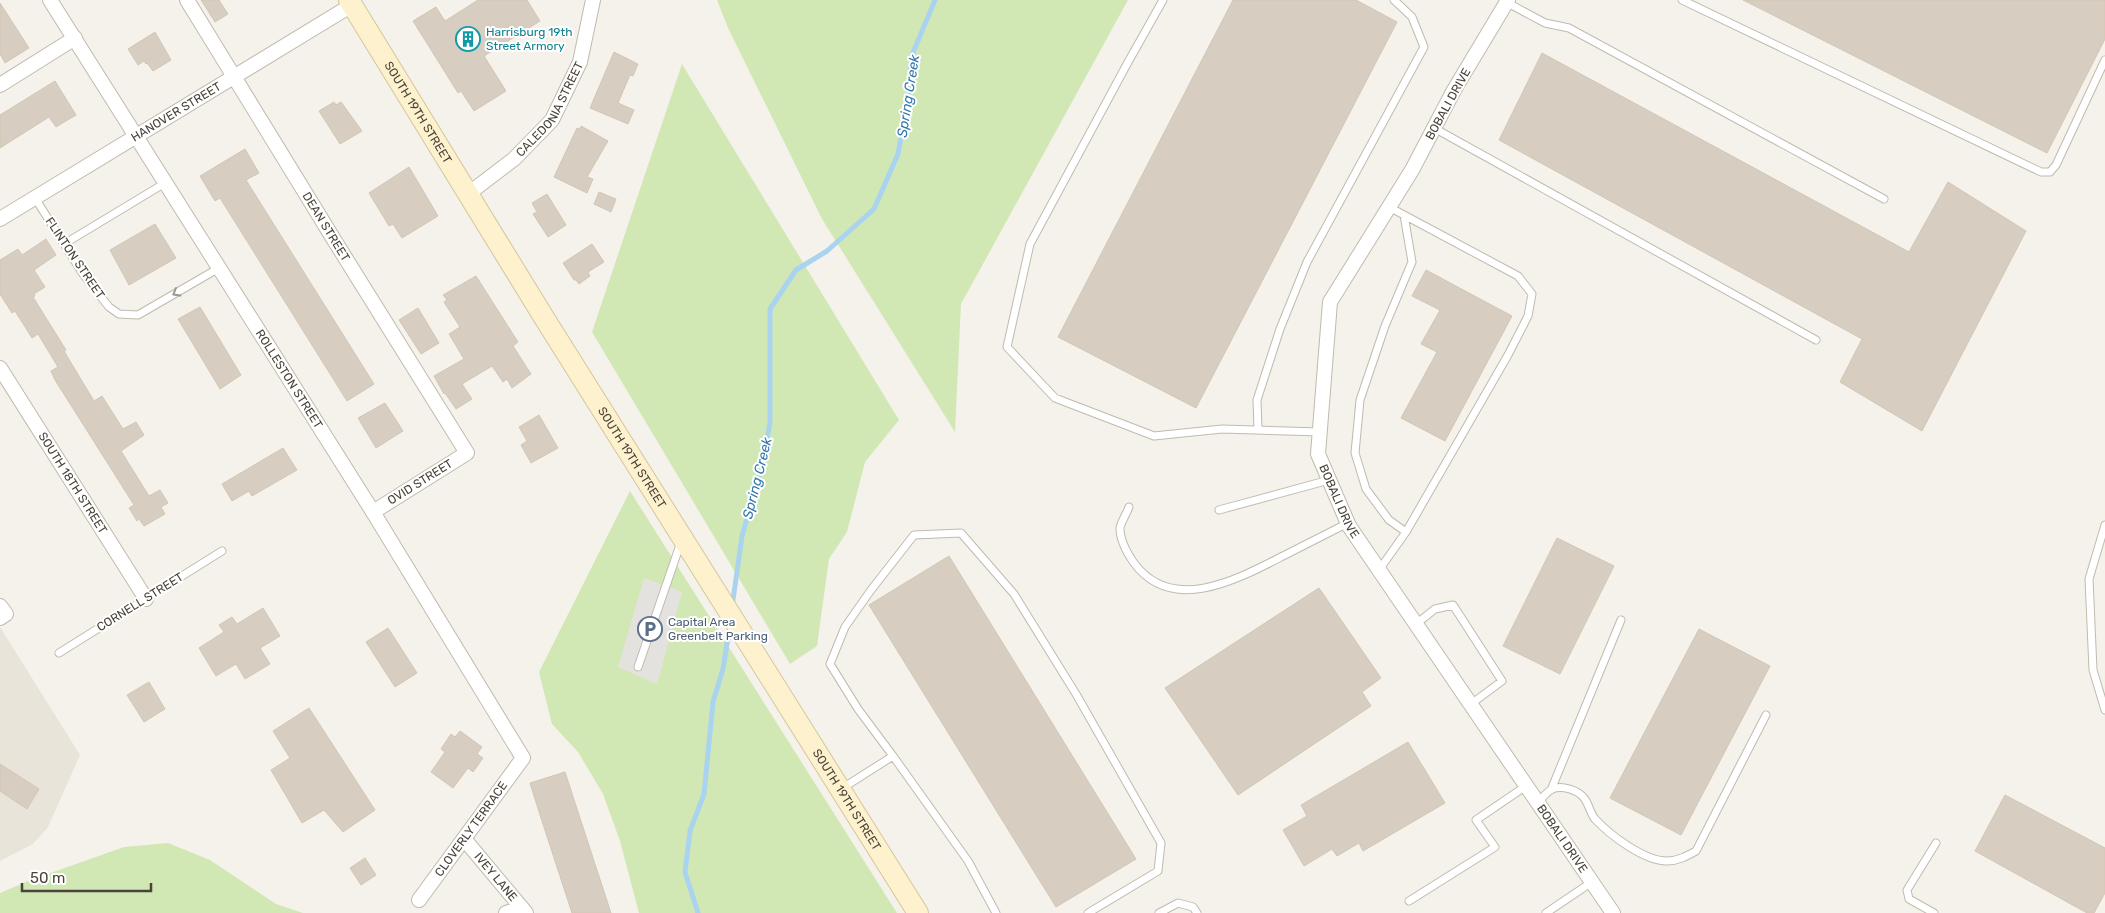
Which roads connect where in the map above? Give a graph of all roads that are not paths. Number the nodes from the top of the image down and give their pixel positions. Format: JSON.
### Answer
{"nodes":[{"id":1,"x":50,"y":0,"type":"edge"},
{"id":2,"x":187,"y":0,"type":"edge"},
{"id":3,"x":593,"y":0,"type":"edge"},
{"id":4,"x":1163,"y":0,"type":"edge"},
{"id":5,"x":1394,"y":0,"type":"edge"},
{"id":6,"x":1682,"y":0,"type":"edge"},
{"id":7,"x":1507,"y":1,"type":"edge"},
{"id":8,"x":351,"y":3,"type":"edge"},
{"id":9,"x":74,"y":38,"type":"junction"},
{"id":10,"x":2105,"y":60,"type":"edge"},
{"id":11,"x":235,"y":76,"type":"junction"},
{"id":12,"x":0,"y":84,"type":"edge"},
{"id":13,"x":1434,"y":128,"type":"junction"},
{"id":14,"x":136,"y":136,"type":"junction"},
{"id":15,"x":165,"y":183,"type":"junction"},
{"id":16,"x":468,"y":194,"type":"junction"},
{"id":17,"x":34,"y":198,"type":"junction"},
{"id":18,"x":1884,"y":199,"type":"dead end"},
{"id":19,"x":1389,"y":207,"type":"junction"},
{"id":20,"x":1404,"y":215,"type":"junction"},
{"id":21,"x":0,"y":219,"type":"edge"},
{"id":22,"x":64,"y":244,"type":"junction"},
{"id":23,"x":219,"y":268,"type":"junction"},
{"id":24,"x":1816,"y":340,"type":"dead end"},
{"id":25,"x":0,"y":368,"type":"edge"},
{"id":26,"x":1258,"y":430,"type":"junction"},
{"id":27,"x":1320,"y":432,"type":"junction"},
{"id":28,"x":467,"y":453,"type":"joint"},
{"id":29,"x":1329,"y":480,"type":"junction"},
{"id":30,"x":1129,"y":507,"type":"dead end"},
{"id":31,"x":1219,"y":510,"type":"dead end"},
{"id":32,"x":373,"y":512,"type":"junction"},
{"id":33,"x":1348,"y":523,"type":"junction"},
{"id":34,"x":2105,"y":524,"type":"edge"},
{"id":35,"x":1406,"y":532,"type":"junction"},
{"id":36,"x":683,"y":537,"type":"junction"},
{"id":37,"x":222,"y":551,"type":"dead end"},
{"id":38,"x":1379,"y":570,"type":"junction"},
{"id":39,"x":146,"y":599,"type":"junction"},
{"id":40,"x":1621,"y":620,"type":"dead end"},
{"id":41,"x":1416,"y":624,"type":"junction"},
{"id":42,"x":59,"y":653,"type":"dead end"},
{"id":43,"x":638,"y":667,"type":"dead end"},
{"id":44,"x":1470,"y":704,"type":"junction"},
{"id":45,"x":2105,"y":710,"type":"edge"},
{"id":46,"x":1766,"y":715,"type":"dead end"},
{"id":47,"x":893,"y":756,"type":"junction"},
{"id":48,"x":523,"y":758,"type":"joint"},
{"id":49,"x":1526,"y":786,"type":"junction"},
{"id":50,"x":840,"y":789,"type":"junction"},
{"id":51,"x":1551,"y":790,"type":"junction"},
{"id":52,"x":1538,"y":802,"type":"junction"},
{"id":53,"x":464,"y":840,"type":"junction"},
{"id":54,"x":1936,"y":843,"type":"dead end"},
{"id":55,"x":1592,"y":882,"type":"junction"},
{"id":56,"x":419,"y":900,"type":"dead end"},
{"id":57,"x":1409,"y":901,"type":"dead end"},
{"id":58,"x":524,"y":910,"type":"edge"},
{"id":59,"x":506,"y":913,"type":"edge"},
{"id":60,"x":918,"y":913,"type":"edge"},
{"id":61,"x":996,"y":913,"type":"edge"},
{"id":62,"x":1088,"y":913,"type":"edge"},
{"id":63,"x":1159,"y":913,"type":"edge"},
{"id":64,"x":1196,"y":913,"type":"edge"},
{"id":65,"x":1546,"y":913,"type":"edge"},
{"id":66,"x":1613,"y":913,"type":"edge"},
{"id":67,"x":1934,"y":913,"type":"edge"}],
"edges":[{"from":1,"to":9,"type":"street","name":"ROLLESTON STREET"},
{"from":2,"to":11,"type":"street","name":"DEAN STREET"},
{"from":3,"to":16,"type":"street","name":"CALEDONIA STREET"},
{"from":4,"to":26,"type":"lane"},
{"from":5,"to":26,"type":"lane"},
{"from":6,"to":10,"type":"lane"},
{"from":7,"to":13,"type":"street","name":"BOBALI DRIVE"},
{"from":7,"to":18,"type":"lane"},
{"from":8,"to":11,"type":"street","name":"HANOVER STREET"},
{"from":8,"to":16,"type":"street","name":"SOUTH 19TH STREET"},
{"from":9,"to":12,"type":"street"},
{"from":9,"to":14,"type":"street","name":"ROLLESTON STREET"},
{"from":11,"to":14,"type":"street","name":"HANOVER STREET"},
{"from":11,"to":28,"type":"street","name":"DEAN STREET"},
{"from":13,"to":19,"type":"street","name":"BOBALI DRIVE"},
{"from":13,"to":24,"type":"lane"},
{"from":14,"to":15,"type":"street","name":"ROLLESTON STREET"},
{"from":14,"to":17,"type":"street","name":"HANOVER STREET"},
{"from":15,"to":22,"type":"lane"},
{"from":15,"to":23,"type":"street","name":"ROLLESTON STREET"},
{"from":16,"to":36,"type":"street","name":"SOUTH 19TH STREET"},
{"from":17,"to":21,"type":"street","name":"HANOVER STREET"},
{"from":17,"to":22,"type":"lane","name":"FLINTON STREET"},
{"from":19,"to":20,"type":"lane"},
{"from":19,"to":27,"type":"street","name":"BOBALI DRIVE"},
{"from":20,"to":35,"type":"lane"},
{"from":20,"to":35,"type":"lane"},
{"from":23,"to":22,"type":"lane","name":"FLINTON STREET","one_way":true},
{"from":23,"to":32,"type":"street","name":"ROLLESTON STREET"},
{"from":25,"to":39,"type":"street","name":"SOUTH 18TH STREET"},
{"from":26,"to":27,"type":"lane"},
{"from":27,"to":29,"type":"street","name":"BOBALI DRIVE"},
{"from":28,"to":32,"type":"street","name":"OVID STREET"},
{"from":29,"to":31,"type":"lane"},
{"from":29,"to":33,"type":"street","name":"BOBALI DRIVE"},
{"from":30,"to":33,"type":"lane"},
{"from":32,"to":48,"type":"street","name":"ROLLESTON STREET"},
{"from":33,"to":38,"type":"street","name":"BOBALI DRIVE"},
{"from":34,"to":45,"type":"lane"},
{"from":35,"to":38,"type":"lane"},
{"from":36,"to":43,"type":"lane"},
{"from":36,"to":50,"type":"street","name":"SOUTH 19TH STREET"},
{"from":37,"to":39,"type":"lane","name":"CORNELL STREET"},
{"from":38,"to":41,"type":"street","name":"BOBALI DRIVE"},
{"from":39,"to":42,"type":"lane","name":"CORNELL STREET"},
{"from":40,"to":51,"type":"lane"},
{"from":41,"to":44,"type":"street","name":"BOBALI DRIVE"},
{"from":41,"to":44,"type":"lane"},
{"from":44,"to":49,"type":"street","name":"BOBALI DRIVE"},
{"from":46,"to":51,"type":"lane"},
{"from":47,"to":50,"type":"lane"},
{"from":47,"to":61,"type":"lane"},
{"from":47,"to":62,"type":"lane"},
{"from":48,"to":53,"type":"street","name":"CLOVERLY TERRACE"},
{"from":49,"to":52,"type":"street","name":"BOBALI DRIVE"},
{"from":49,"to":57,"type":"lane"},
{"from":50,"to":60,"type":"street","name":"SOUTH 19TH STREET"},
{"from":51,"to":52,"type":"lane"},
{"from":52,"to":55,"type":"street","name":"BOBALI DRIVE"},
{"from":53,"to":56,"type":"street","name":"CLOVERLY TERRACE"},
{"from":53,"to":58,"type":"street","name":"IVEY LANE"},
{"from":54,"to":67,"type":"lane"},
{"from":55,"to":65,"type":"lane"},
{"from":55,"to":66,"type":"street","name":"BOBALI DRIVE"},
{"from":58,"to":59,"type":"street"},
{"from":63,"to":64,"type":"lane"}]}
